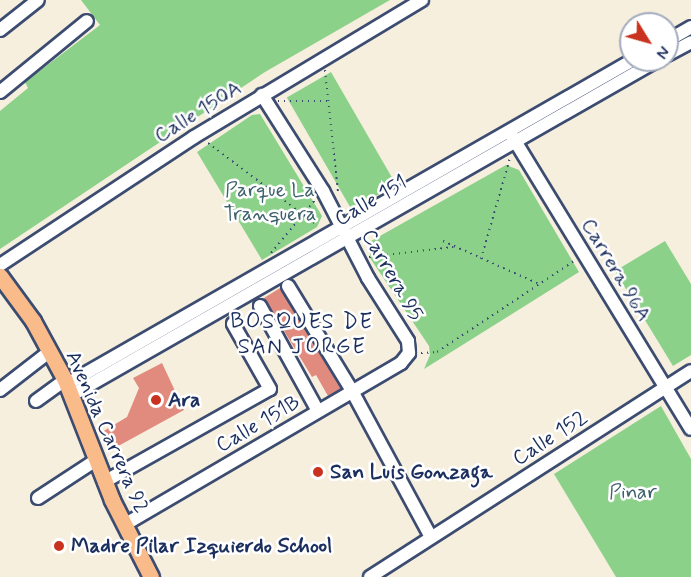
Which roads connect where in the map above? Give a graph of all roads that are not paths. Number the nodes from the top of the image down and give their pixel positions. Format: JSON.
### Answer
{"nodes":[{"id":1,"x":38,"y":0,"type":"edge"},
{"id":2,"x":422,"y":0,"type":"edge"},
{"id":3,"x":87,"y":21,"type":"dead end"},
{"id":4,"x":0,"y":30,"type":"edge"},
{"id":5,"x":619,"y":69,"type":"edge"},
{"id":6,"x":635,"y":72,"type":"edge"},
{"id":7,"x":0,"y":92,"type":"edge"},
{"id":8,"x":263,"y":98,"type":"junction"},
{"id":9,"x":512,"y":135,"type":"junction"},
{"id":10,"x":344,"y":232,"type":"junction"},
{"id":11,"x":0,"y":265,"type":"edge"},
{"id":12,"x":0,"y":276,"type":"edge"},
{"id":13,"x":288,"y":286,"type":"dead end"},
{"id":14,"x":260,"y":306,"type":"dead end"},
{"id":15,"x":233,"y":324,"type":"dead end"},
{"id":16,"x":50,"y":352,"type":"junction"},
{"id":17,"x":409,"y":353,"type":"joint"},
{"id":18,"x":691,"y":371,"type":"edge"},
{"id":19,"x":68,"y":386,"type":"junction"},
{"id":20,"x":664,"y":387,"type":"junction"},
{"id":21,"x":0,"y":390,"type":"edge"},
{"id":22,"x":352,"y":392,"type":"junction"},
{"id":23,"x":36,"y":401,"type":"dead end"},
{"id":24,"x":318,"y":411,"type":"junction"},
{"id":25,"x":691,"y":429,"type":"edge"},
{"id":26,"x":96,"y":460,"type":"junction"},
{"id":27,"x":104,"y":482,"type":"junction"},
{"id":28,"x":38,"y":498,"type":"dead end"},
{"id":29,"x":124,"y":525,"type":"junction"},
{"id":30,"x":431,"y":537,"type":"junction"},
{"id":31,"x":151,"y":577,"type":"edge"},
{"id":32,"x":370,"y":577,"type":"edge"}],
"edges":[{"from":1,"to":4,"type":"street"},
{"from":2,"to":8,"type":"street","name":"Calle 150A"},
{"from":3,"to":7,"type":"street"},
{"from":5,"to":9,"type":"street","name":"Calle 151"},
{"from":6,"to":9,"type":"street","name":"Calle 151"},
{"from":8,"to":10,"type":"street","name":"Carrera 95"},
{"from":8,"to":11,"type":"street","name":"Calle 150A"},
{"from":9,"to":10,"type":"street","name":"Calle 151"},
{"from":9,"to":20,"type":"street","name":"Carrera 96A"},
{"from":10,"to":17,"type":"street","name":"Carrera 95"},
{"from":10,"to":19,"type":"street","name":"Calle 151"},
{"from":10,"to":19,"type":"street","name":"Calle 151"},
{"from":12,"to":16,"type":"main road","name":"Avenida Carrera 92"},
{"from":13,"to":22,"type":"street"},
{"from":14,"to":24,"type":"street"},
{"from":15,"to":27,"type":"street"},
{"from":16,"to":19,"type":"main road","name":"Avenida Carrera 92"},
{"from":16,"to":21,"type":"street"},
{"from":17,"to":22,"type":"street","name":"Calle 151B"},
{"from":18,"to":20,"type":"street","name":"Calle 152"},
{"from":19,"to":23,"type":"street"},
{"from":19,"to":26,"type":"main road","name":"Avenida Carrera 92"},
{"from":20,"to":25,"type":"street","name":"Carrera 96A"},
{"from":20,"to":30,"type":"street","name":"Calle 152"},
{"from":22,"to":24,"type":"street","name":"Calle 151B"},
{"from":22,"to":30,"type":"street"},
{"from":24,"to":29,"type":"street","name":"Calle 151B"},
{"from":26,"to":27,"type":"main road","name":"Avenida Carrera 92"},
{"from":26,"to":28,"type":"street"},
{"from":27,"to":29,"type":"main road","name":"Avenida Carrera 92"},
{"from":29,"to":31,"type":"main road","name":"Avenida Carrera 92"},
{"from":30,"to":32,"type":"street","name":"Calle 152"}]}
